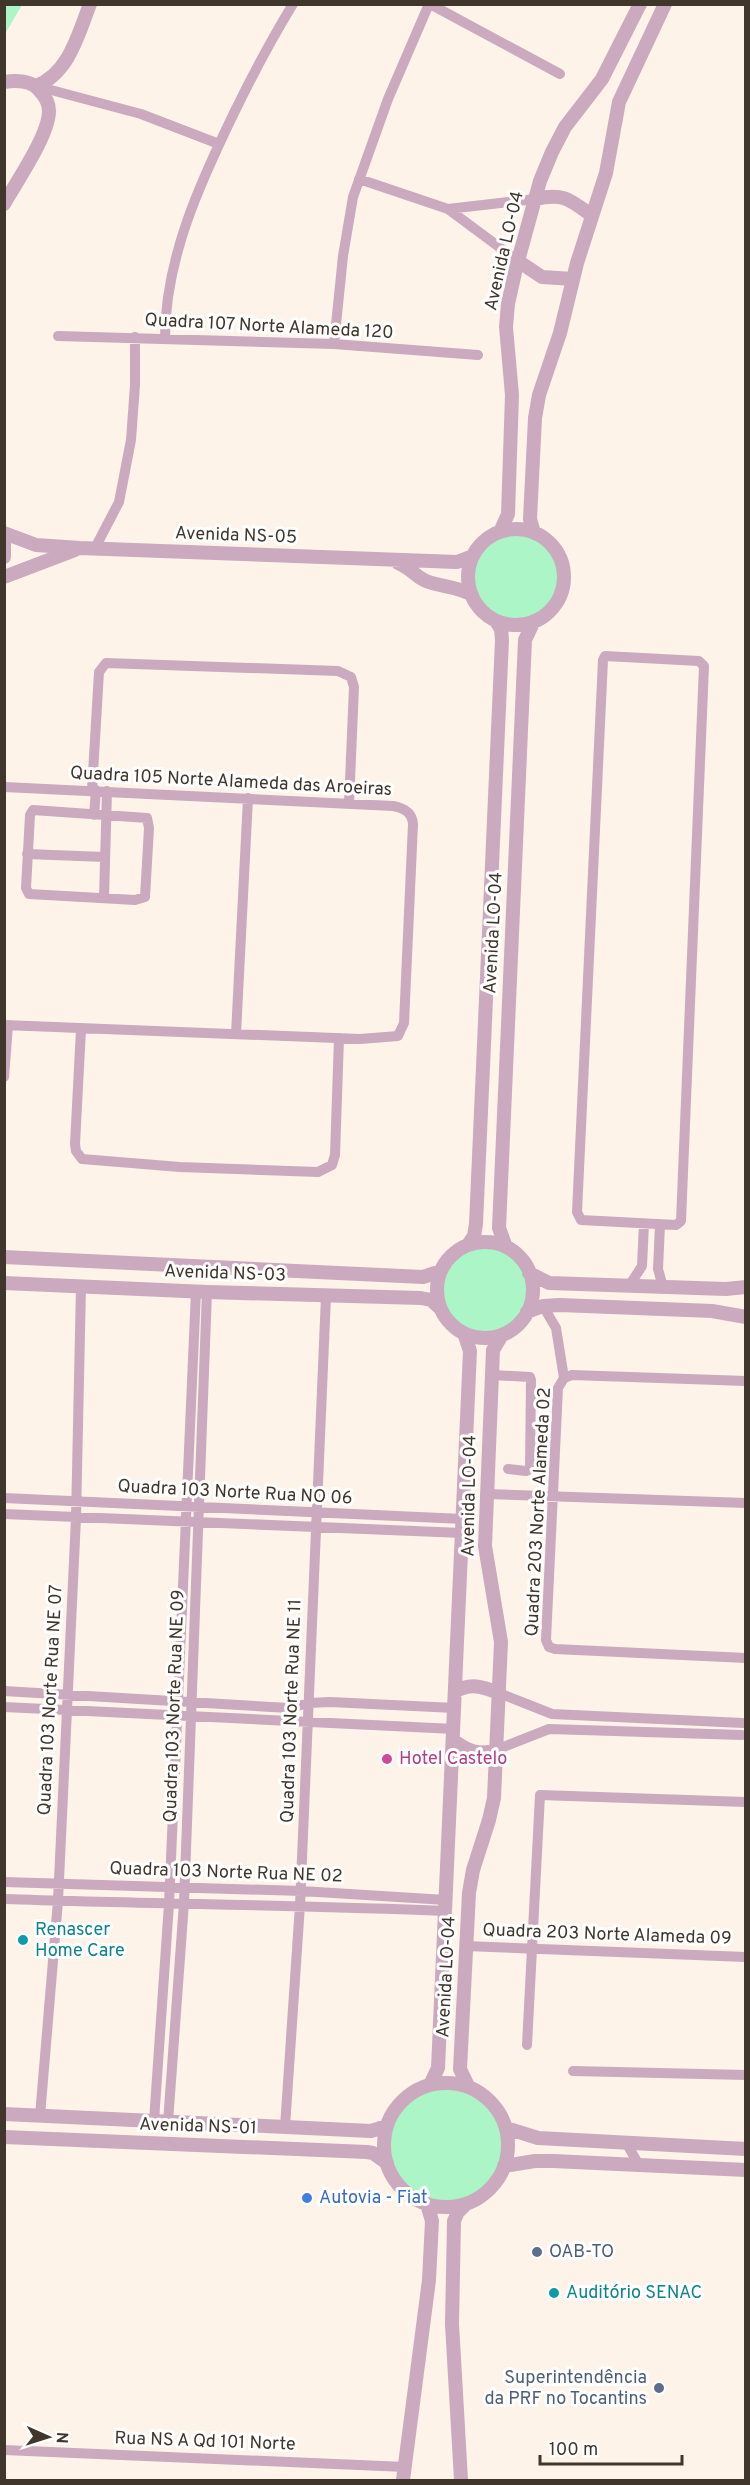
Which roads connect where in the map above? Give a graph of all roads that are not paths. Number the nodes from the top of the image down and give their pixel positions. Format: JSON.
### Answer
{"nodes":[{"id":1,"x":90,"y":4,"type":"edge"},
{"id":2,"x":293,"y":4,"type":"edge"},
{"id":3,"x":430,"y":4,"type":"edge"},
{"id":4,"x":640,"y":4,"type":"edge"},
{"id":5,"x":665,"y":4,"type":"edge"},
{"id":6,"x":560,"y":74,"type":"dead end"},
{"id":7,"x":4,"y":82,"type":"edge"},
{"id":8,"x":36,"y":86,"type":"junction"},
{"id":9,"x":219,"y":144,"type":"junction"},
{"id":10,"x":359,"y":179,"type":"junction"},
{"id":11,"x":535,"y":199,"type":"junction"},
{"id":12,"x":4,"y":204,"type":"edge"},
{"id":13,"x":448,"y":209,"type":"junction"},
{"id":14,"x":591,"y":216,"type":"junction"},
{"id":15,"x":518,"y":261,"type":"junction"},
{"id":16,"x":573,"y":279,"type":"junction"},
{"id":17,"x":58,"y":336,"type":"dead end"},
{"id":18,"x":135,"y":337,"type":"junction"},
{"id":19,"x":165,"y":338,"type":"junction"},
{"id":20,"x":334,"y":344,"type":"junction"},
{"id":21,"x":478,"y":355,"type":"dead end"},
{"id":22,"x":500,"y":532,"type":"junction"},
{"id":23,"x":4,"y":533,"type":"edge"},
{"id":24,"x":534,"y":533,"type":"junction"},
{"id":25,"x":4,"y":544,"type":"edge"},
{"id":26,"x":80,"y":548,"type":"junction"},
{"id":27,"x":95,"y":548,"type":"junction"},
{"id":28,"x":474,"y":556,"type":"junction"},
{"id":29,"x":4,"y":557,"type":"edge"},
{"id":30,"x":390,"y":560,"type":"junction"},
{"id":31,"x":4,"y":577,"type":"edge"},
{"id":32,"x":472,"y":595,"type":"junction"},
{"id":33,"x":496,"y":621,"type":"junction"},
{"id":34,"x":534,"y":621,"type":"junction"},
{"id":35,"x":4,"y":787,"type":"edge"},
{"id":36,"x":98,"y":791,"type":"junction"},
{"id":37,"x":248,"y":798,"type":"junction"},
{"id":38,"x":349,"y":804,"type":"junction"},
{"id":39,"x":100,"y":815,"type":"junction"},
{"id":40,"x":27,"y":854,"type":"junction"},
{"id":41,"x":104,"y":857,"type":"junction"},
{"id":42,"x":104,"y":898,"type":"junction"},
{"id":43,"x":6,"y":1025,"type":"edge"},
{"id":44,"x":81,"y":1029,"type":"junction"},
{"id":45,"x":236,"y":1034,"type":"junction"},
{"id":46,"x":339,"y":1038,"type":"junction"},
{"id":47,"x":4,"y":1077,"type":"edge"},
{"id":48,"x":644,"y":1224,"type":"junction"},
{"id":49,"x":660,"y":1225,"type":"junction"},
{"id":50,"x":468,"y":1245,"type":"junction"},
{"id":51,"x":506,"y":1247,"type":"junction"},
{"id":52,"x":4,"y":1257,"type":"edge"},
{"id":53,"x":441,"y":1271,"type":"junction"},
{"id":54,"x":529,"y":1273,"type":"junction"},
{"id":55,"x":4,"y":1282,"type":"edge"},
{"id":56,"x":81,"y":1286,"type":"junction"},
{"id":57,"x":629,"y":1286,"type":"junction"},
{"id":58,"x":663,"y":1287,"type":"junction"},
{"id":59,"x":746,"y":1287,"type":"edge"},
{"id":60,"x":202,"y":1291,"type":"junction"},
{"id":61,"x":327,"y":1296,"type":"junction"},
{"id":62,"x":543,"y":1306,"type":"junction"},
{"id":63,"x":440,"y":1308,"type":"junction"},
{"id":64,"x":527,"y":1312,"type":"junction"},
{"id":65,"x":746,"y":1317,"type":"edge"},
{"id":66,"x":464,"y":1333,"type":"junction"},
{"id":67,"x":502,"y":1335,"type":"junction"},
{"id":68,"x":492,"y":1375,"type":"junction"},
{"id":69,"x":564,"y":1378,"type":"junction"},
{"id":70,"x":746,"y":1381,"type":"edge"},
{"id":71,"x":508,"y":1469,"type":"dead end"},
{"id":72,"x":486,"y":1494,"type":"junction"},
{"id":73,"x":553,"y":1495,"type":"junction"},
{"id":74,"x":4,"y":1498,"type":"edge"},
{"id":75,"x":76,"y":1502,"type":"junction"},
{"id":76,"x":746,"y":1503,"type":"edge"},
{"id":77,"x":187,"y":1508,"type":"junction"},
{"id":78,"x":200,"y":1508,"type":"junction"},
{"id":79,"x":4,"y":1514,"type":"edge"},
{"id":80,"x":317,"y":1514,"type":"junction"},
{"id":81,"x":76,"y":1518,"type":"junction"},
{"id":82,"x":186,"y":1521,"type":"junction"},
{"id":83,"x":200,"y":1522,"type":"junction"},
{"id":84,"x":463,"y":1526,"type":"junction"},
{"id":85,"x":317,"y":1528,"type":"junction"},
{"id":86,"x":746,"y":1658,"type":"edge"},
{"id":87,"x":4,"y":1691,"type":"edge"},
{"id":88,"x":455,"y":1692,"type":"junction"},
{"id":89,"x":67,"y":1693,"type":"junction"},
{"id":90,"x":499,"y":1693,"type":"junction"},
{"id":91,"x":178,"y":1702,"type":"junction"},
{"id":92,"x":192,"y":1702,"type":"junction"},
{"id":93,"x":309,"y":1702,"type":"junction"},
{"id":94,"x":4,"y":1707,"type":"edge"},
{"id":95,"x":454,"y":1708,"type":"junction"},
{"id":96,"x":67,"y":1710,"type":"junction"},
{"id":97,"x":178,"y":1716,"type":"junction"},
{"id":98,"x":190,"y":1717,"type":"junction"},
{"id":99,"x":744,"y":1720,"type":"edge"},
{"id":100,"x":308,"y":1722,"type":"junction"},
{"id":101,"x":453,"y":1735,"type":"junction"},
{"id":102,"x":744,"y":1739,"type":"edge"},
{"id":103,"x":496,"y":1750,"type":"junction"},
{"id":104,"x":746,"y":1802,"type":"edge"},
{"id":105,"x":4,"y":1882,"type":"edge"},
{"id":106,"x":58,"y":1883,"type":"junction"},
{"id":107,"x":169,"y":1888,"type":"junction"},
{"id":108,"x":184,"y":1888,"type":"junction"},
{"id":109,"x":301,"y":1891,"type":"junction"},
{"id":110,"x":4,"y":1899,"type":"edge"},
{"id":111,"x":58,"y":1901,"type":"junction"},
{"id":112,"x":184,"y":1903,"type":"junction"},
{"id":113,"x":169,"y":1904,"type":"junction"},
{"id":114,"x":300,"y":1905,"type":"junction"},
{"id":115,"x":446,"y":1906,"type":"junction"},
{"id":116,"x":466,"y":1946,"type":"junction"},
{"id":117,"x":532,"y":1947,"type":"junction"},
{"id":118,"x":746,"y":1957,"type":"edge"},
{"id":119,"x":527,"y":2045,"type":"dead end"},
{"id":120,"x":573,"y":2071,"type":"dead end"},
{"id":121,"x":746,"y":2075,"type":"edge"},
{"id":122,"x":430,"y":2085,"type":"junction"},
{"id":123,"x":468,"y":2086,"type":"junction"},
{"id":124,"x":4,"y":2114,"type":"edge"},
{"id":125,"x":40,"y":2116,"type":"junction"},
{"id":126,"x":161,"y":2121,"type":"junction"},
{"id":127,"x":387,"y":2126,"type":"junction"},
{"id":128,"x":285,"y":2127,"type":"junction"},
{"id":129,"x":506,"y":2128,"type":"junction"},
{"id":130,"x":4,"y":2136,"type":"edge"},
{"id":131,"x":627,"y":2144,"type":"junction"},
{"id":132,"x":746,"y":2149,"type":"edge"},
{"id":133,"x":387,"y":2163,"type":"junction"},
{"id":134,"x":504,"y":2166,"type":"junction"},
{"id":135,"x":640,"y":2167,"type":"junction"},
{"id":136,"x":745,"y":2171,"type":"edge"},
{"id":137,"x":427,"y":2204,"type":"junction"},
{"id":138,"x":466,"y":2204,"type":"junction"},
{"id":139,"x":4,"y":2450,"type":"edge"},
{"id":140,"x":404,"y":2474,"type":"edge"},
{"id":141,"x":460,"y":2481,"type":"edge"}],
"edges":[{"from":1,"to":8,"type":"street"},
{"from":2,"to":9,"type":"street"},
{"from":3,"to":6,"type":"street"},
{"from":3,"to":10,"type":"street"},
{"from":4,"to":11,"type":"street","name":"Avenida LO-04"},
{"from":5,"to":14,"type":"street"},
{"from":7,"to":8,"type":"street"},
{"from":8,"to":9,"type":"street"},
{"from":8,"to":12,"type":"street"},
{"from":9,"to":19,"type":"street"},
{"from":10,"to":13,"type":"street"},
{"from":10,"to":20,"type":"street"},
{"from":11,"to":13,"type":"street"},
{"from":11,"to":14,"type":"street"},
{"from":11,"to":15,"type":"street","name":"Avenida LO-04"},
{"from":13,"to":15,"type":"street"},
{"from":14,"to":16,"type":"street"},
{"from":15,"to":16,"type":"street"},
{"from":15,"to":22,"type":"street","name":"Avenida LO-04"},
{"from":16,"to":24,"type":"street"},
{"from":17,"to":18,"type":"street","name":"Quadra 107 Norte Alameda 120"},
{"from":18,"to":19,"type":"street","name":"Quadra 107 Norte Alameda 120"},
{"from":18,"to":27,"type":"street"},
{"from":19,"to":20,"type":"street","name":"Quadra 107 Norte Alameda 120"},
{"from":20,"to":21,"type":"street","name":"Quadra 107 Norte Alameda 120"},
{"from":22,"to":24,"type":"street"},
{"from":22,"to":28,"type":"street"},
{"from":23,"to":26,"type":"street","name":"Avenida NS-05"},
{"from":24,"to":34,"type":"street"},
{"from":25,"to":29,"type":"street"},
{"from":26,"to":27,"type":"street","name":"Avenida NS-05"},
{"from":26,"to":31,"type":"street"},
{"from":27,"to":30,"type":"street","name":"Avenida NS-05"},
{"from":28,"to":30,"type":"street","name":"Avenida NS-05"},
{"from":28,"to":32,"type":"street"},
{"from":30,"to":32,"type":"street","name":"Avenida NS-05"},
{"from":32,"to":33,"type":"street","name":"Avenida NS-05"},
{"from":33,"to":34,"type":"street"},
{"from":33,"to":50,"type":"street","name":"Avenida LO-04"},
{"from":34,"to":51,"type":"street","name":"Avenida LO-04"},
{"from":35,"to":36,"type":"street","name":"Quadra 105 Norte Alameda das Aroeiras"},
{"from":36,"to":37,"type":"street","name":"Quadra 105 Norte Alameda das Aroeiras"},
{"from":36,"to":38,"type":"street"},
{"from":36,"to":39,"type":"street"},
{"from":37,"to":38,"type":"street","name":"Quadra 105 Norte Alameda das Aroeiras"},
{"from":37,"to":45,"type":"street"},
{"from":38,"to":46,"type":"street","name":"Quadra 105 Norte Alameda das Aroeiras"},
{"from":39,"to":40,"type":"street"},
{"from":39,"to":41,"type":"street"},
{"from":39,"to":42,"type":"street"},
{"from":40,"to":41,"type":"street"},
{"from":40,"to":42,"type":"street"},
{"from":41,"to":42,"type":"street"},
{"from":43,"to":44,"type":"street","name":"Quadra 105 Norte Alameda das Aroeiras"},
{"from":43,"to":47,"type":"street"},
{"from":44,"to":45,"type":"street","name":"Quadra 105 Norte Alameda das Aroeiras"},
{"from":44,"to":46,"type":"street"},
{"from":45,"to":46,"type":"street","name":"Quadra 105 Norte Alameda das Aroeiras"},
{"from":48,"to":49,"type":"street"},
{"from":48,"to":49,"type":"street"},
{"from":48,"to":57,"type":"street"},
{"from":49,"to":58,"type":"street"},
{"from":50,"to":51,"type":"street"},
{"from":50,"to":53,"type":"street"},
{"from":51,"to":54,"type":"street"},
{"from":52,"to":53,"type":"street","name":"Avenida NS-03"},
{"from":53,"to":63,"type":"street"},
{"from":54,"to":57,"type":"street"},
{"from":54,"to":64,"type":"street"},
{"from":55,"to":56,"type":"street","name":"Avenida NS-03"},
{"from":56,"to":60,"type":"street","name":"Avenida NS-03"},
{"from":56,"to":75,"type":"street","name":"Quadra 103 Norte Rua NE 07"},
{"from":57,"to":58,"type":"street"},
{"from":58,"to":59,"type":"street"},
{"from":60,"to":61,"type":"street","name":"Avenida NS-03"},
{"from":60,"to":77,"type":"street","name":"Quadra 103 Norte Rua NE 09"},
{"from":60,"to":78,"type":"street","name":"Quadra 103 Norte Rua NE 09"},
{"from":61,"to":63,"type":"street","name":"Avenida NS-03"},
{"from":61,"to":80,"type":"street","name":"Quadra 103 Norte Rua NE 11"},
{"from":62,"to":64,"type":"street"},
{"from":62,"to":65,"type":"street"},
{"from":62,"to":69,"type":"street"},
{"from":63,"to":66,"type":"street","name":"Avenida NS-03"},
{"from":64,"to":67,"type":"street"},
{"from":66,"to":67,"type":"street"},
{"from":66,"to":84,"type":"street","name":"Avenida LO-04"},
{"from":67,"to":68,"type":"street","name":"Avenida LO-04"},
{"from":68,"to":71,"type":"street"},
{"from":68,"to":72,"type":"street","name":"Avenida LO-04"},
{"from":69,"to":70,"type":"street"},
{"from":69,"to":73,"type":"street","name":"Quadra 203 Norte Alameda 02"},
{"from":72,"to":73,"type":"street"},
{"from":72,"to":90,"type":"street","name":"Avenida LO-04"},
{"from":73,"to":76,"type":"street"},
{"from":73,"to":86,"type":"street","name":"Quadra 203 Norte Alameda 02"},
{"from":74,"to":75,"type":"street","name":"Quadra 103 Norte Rua NO 06"},
{"from":75,"to":77,"type":"street","name":"Quadra 103 Norte Rua NO 06"},
{"from":75,"to":81,"type":"street","name":"Quadra 103 Norte Rua NE 07"},
{"from":77,"to":78,"type":"street","name":"Quadra 103 Norte Rua NO 06"},
{"from":77,"to":82,"type":"street","name":"Quadra 103 Norte Rua NE 09"},
{"from":78,"to":80,"type":"street","name":"Quadra 103 Norte Rua NO 06"},
{"from":78,"to":83,"type":"street","name":"Quadra 103 Norte Rua NE 09"},
{"from":79,"to":81,"type":"street","name":"Quadra 103 Norte Rua NO 06"},
{"from":80,"to":84,"type":"street","name":"Quadra 103 Norte Rua NO 06"},
{"from":80,"to":85,"type":"street","name":"Quadra 103 Norte Rua NE 11"},
{"from":81,"to":82,"type":"street","name":"Quadra 103 Norte Rua NO 06"},
{"from":81,"to":89,"type":"street","name":"Quadra 103 Norte Rua NE 07"},
{"from":82,"to":83,"type":"street","name":"Quadra 103 Norte Rua NO 06"},
{"from":82,"to":91,"type":"street","name":"Quadra 103 Norte Rua NE 09"},
{"from":83,"to":85,"type":"street","name":"Quadra 103 Norte Rua NO 06"},
{"from":83,"to":92,"type":"street","name":"Quadra 103 Norte Rua NE 09"},
{"from":84,"to":85,"type":"street","name":"Quadra 103 Norte Rua NO 06"},
{"from":84,"to":88,"type":"street","name":"Avenida LO-04"},
{"from":85,"to":93,"type":"street","name":"Quadra 103 Norte Rua NE 11"},
{"from":87,"to":89,"type":"street"},
{"from":88,"to":90,"type":"street"},
{"from":88,"to":95,"type":"street","name":"Avenida LO-04"},
{"from":89,"to":91,"type":"street"},
{"from":89,"to":96,"type":"street","name":"Quadra 103 Norte Rua NE 07"},
{"from":90,"to":99,"type":"street"},
{"from":90,"to":103,"type":"street","name":"Avenida LO-04"},
{"from":91,"to":92,"type":"street"},
{"from":91,"to":97,"type":"street","name":"Quadra 103 Norte Rua NE 09"},
{"from":92,"to":93,"type":"street"},
{"from":92,"to":98,"type":"street","name":"Quadra 103 Norte Rua NE 09"},
{"from":93,"to":95,"type":"street"},
{"from":93,"to":100,"type":"street","name":"Quadra 103 Norte Rua NE 11"},
{"from":94,"to":96,"type":"street"},
{"from":95,"to":101,"type":"street","name":"Avenida LO-04"},
{"from":96,"to":97,"type":"street"},
{"from":96,"to":106,"type":"street","name":"Quadra 103 Norte Rua NE 07"},
{"from":97,"to":98,"type":"street"},
{"from":97,"to":107,"type":"street","name":"Quadra 103 Norte Rua NE 09"},
{"from":98,"to":100,"type":"street"},
{"from":98,"to":108,"type":"street","name":"Quadra 103 Norte Rua NE 09"},
{"from":99,"to":102,"type":"street"},
{"from":100,"to":101,"type":"street"},
{"from":100,"to":109,"type":"street","name":"Quadra 103 Norte Rua NE 11"},
{"from":101,"to":103,"type":"street"},
{"from":101,"to":115,"type":"street","name":"Avenida LO-04"},
{"from":102,"to":103,"type":"street"},
{"from":103,"to":116,"type":"street","name":"Avenida LO-04"},
{"from":104,"to":117,"type":"street"},
{"from":105,"to":106,"type":"street","name":"Quadra 103 Norte Rua NE 02"},
{"from":106,"to":107,"type":"street","name":"Quadra 103 Norte Rua NE 02"},
{"from":106,"to":111,"type":"street","name":"Quadra 103 Norte Rua NE 07"},
{"from":107,"to":108,"type":"street","name":"Quadra 103 Norte Rua NE 02"},
{"from":107,"to":113,"type":"street","name":"Quadra 103 Norte Rua NE 09"},
{"from":108,"to":109,"type":"street","name":"Quadra 103 Norte Rua NE 02"},
{"from":108,"to":112,"type":"street","name":"Quadra 103 Norte Rua NE 09"},
{"from":109,"to":114,"type":"street","name":"Quadra 103 Norte Rua NE 11"},
{"from":109,"to":115,"type":"street","name":"Quadra 103 Norte Rua NE 02"},
{"from":110,"to":111,"type":"street","name":"Quadra 103 Norte Rua NE 02"},
{"from":111,"to":113,"type":"street","name":"Quadra 103 Norte Rua NE 02"},
{"from":111,"to":125,"type":"street","name":"Quadra 103 Norte Rua NE 07"},
{"from":112,"to":113,"type":"street","name":"Quadra 103 Norte Rua NE 02"},
{"from":112,"to":114,"type":"street","name":"Quadra 103 Norte Rua NE 02"},
{"from":112,"to":126,"type":"street","name":"Quadra 103 Norte Rua NE 09"},
{"from":113,"to":126,"type":"street","name":"Quadra 103 Norte Rua NE 09"},
{"from":114,"to":115,"type":"street","name":"Quadra 103 Norte Rua NE 02"},
{"from":114,"to":128,"type":"street","name":"Quadra 103 Norte Rua NE 11"},
{"from":115,"to":122,"type":"street","name":"Avenida LO-04"},
{"from":116,"to":117,"type":"street","name":"Quadra 203 Norte Alameda 09"},
{"from":116,"to":123,"type":"street","name":"Avenida LO-04"},
{"from":117,"to":118,"type":"street","name":"Quadra 203 Norte Alameda 09"},
{"from":117,"to":119,"type":"street"},
{"from":120,"to":121,"type":"street"},
{"from":122,"to":123,"type":"street"},
{"from":122,"to":127,"type":"street"},
{"from":123,"to":129,"type":"street"},
{"from":124,"to":125,"type":"street","name":"Avenida NS-01"},
{"from":125,"to":126,"type":"street","name":"Avenida NS-01"},
{"from":126,"to":128,"type":"street","name":"Avenida NS-01"},
{"from":127,"to":128,"type":"street","name":"Avenida NS-01"},
{"from":127,"to":133,"type":"street"},
{"from":129,"to":131,"type":"street"},
{"from":129,"to":134,"type":"street"},
{"from":130,"to":133,"type":"street","name":"Avenida NS-01"},
{"from":131,"to":132,"type":"street"},
{"from":131,"to":135,"type":"street"},
{"from":133,"to":137,"type":"street"},
{"from":134,"to":135,"type":"street"},
{"from":134,"to":138,"type":"street"},
{"from":135,"to":136,"type":"street"},
{"from":137,"to":138,"type":"street"},
{"from":137,"to":140,"type":"street"},
{"from":138,"to":141,"type":"street"},
{"from":139,"to":140,"type":"street","name":"Rua NS A Qd 101 Norte"}]}
